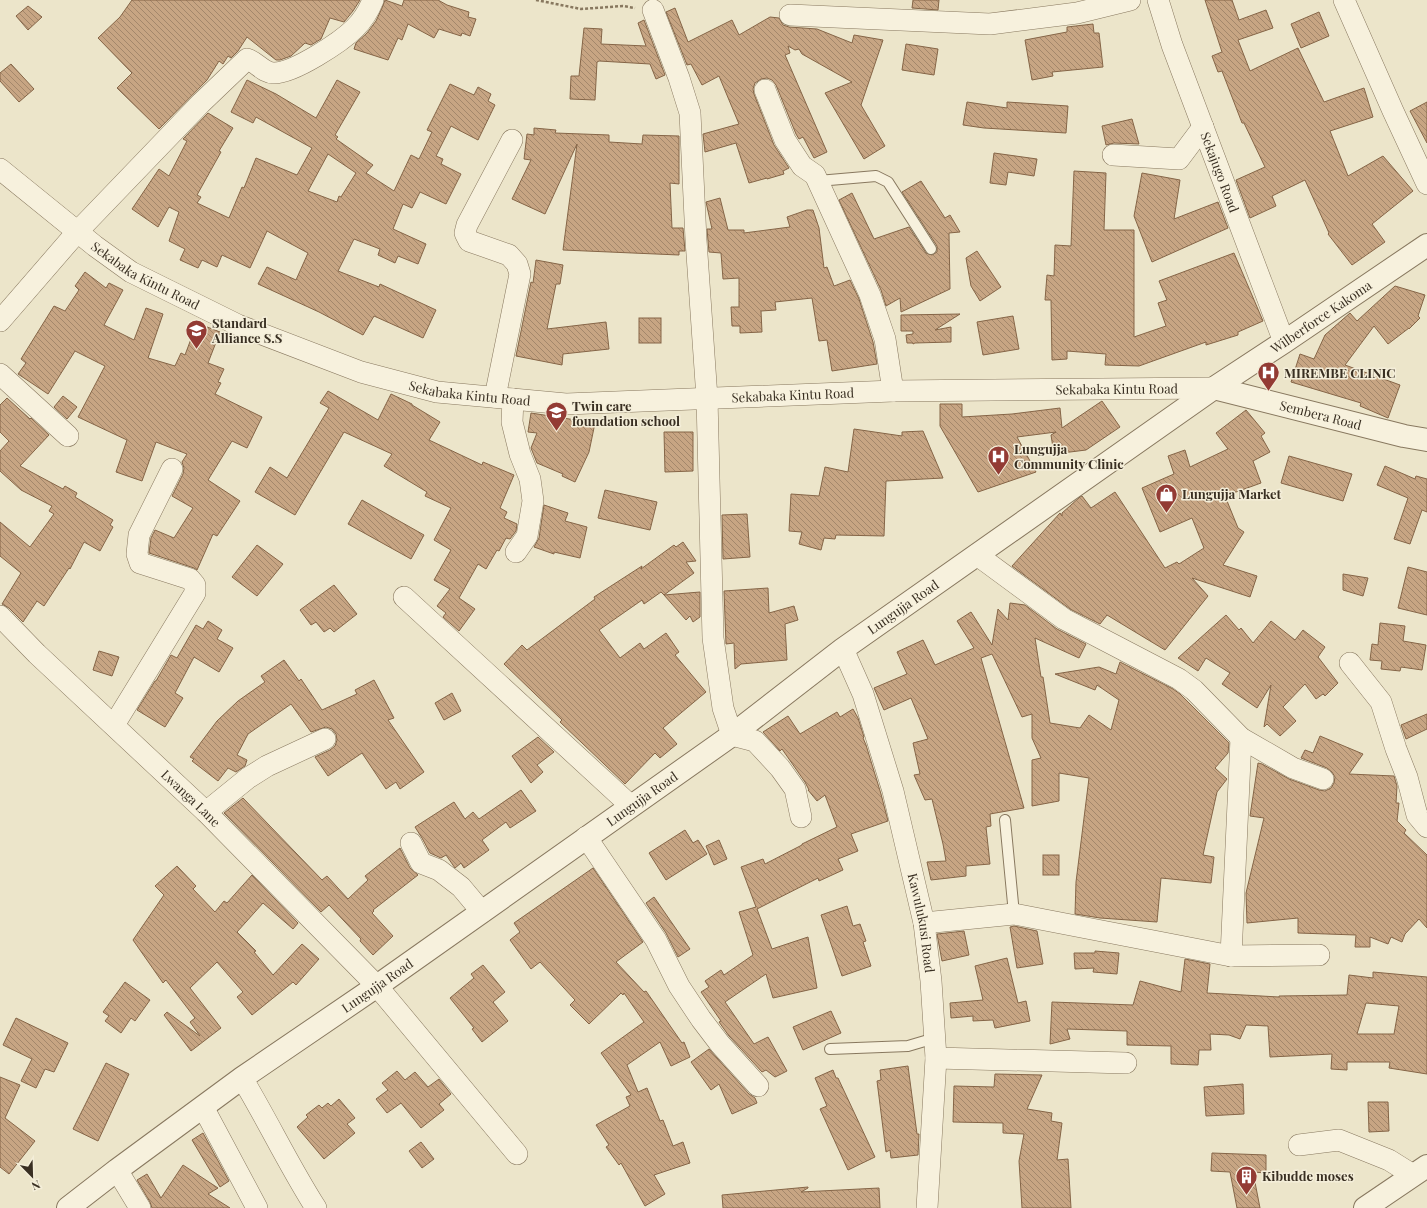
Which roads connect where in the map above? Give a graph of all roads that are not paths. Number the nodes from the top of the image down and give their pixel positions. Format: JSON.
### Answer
{"nodes":[{"id":1,"x":373,"y":0,"type":"edge"},
{"id":2,"x":1130,"y":0,"type":"edge"},
{"id":3,"x":1158,"y":0,"type":"edge"},
{"id":4,"x":1344,"y":0,"type":"edge"},
{"id":5,"x":653,"y":10,"type":"road end"},
{"id":6,"x":790,"y":14,"type":"dead end"},
{"id":7,"x":765,"y":90,"type":"dead end"},
{"id":8,"x":1203,"y":127,"type":"junction"},
{"id":9,"x":512,"y":140,"type":"dead end"},
{"id":10,"x":1113,"y":155,"type":"dead end"},
{"id":11,"x":0,"y":169,"type":"edge"},
{"id":12,"x":818,"y":181,"type":"junction"},
{"id":13,"x":1427,"y":184,"type":"edge"},
{"id":14,"x":78,"y":231,"type":"junction"},
{"id":15,"x":1427,"y":245,"type":"edge"},
{"id":16,"x":931,"y":249,"type":"dead end"},
{"id":17,"x":0,"y":321,"type":"edge"},
{"id":18,"x":1284,"y":342,"type":"junction"},
{"id":19,"x":0,"y":374,"type":"edge"},
{"id":20,"x":1214,"y":388,"type":"junction"},
{"id":21,"x":893,"y":391,"type":"junction"},
{"id":22,"x":504,"y":398,"type":"junction"},
{"id":23,"x":707,"y":398,"type":"junction"},
{"id":24,"x":68,"y":436,"type":"dead end"},
{"id":25,"x":1427,"y":440,"type":"edge"},
{"id":26,"x":172,"y":469,"type":"dead end"},
{"id":27,"x":516,"y":552,"type":"dead end"},
{"id":28,"x":976,"y":555,"type":"junction"},
{"id":29,"x":404,"y":597,"type":"dead end"},
{"id":30,"x":0,"y":616,"type":"edge"},
{"id":31,"x":843,"y":649,"type":"junction"},
{"id":32,"x":1350,"y":663,"type":"dead end"},
{"id":33,"x":114,"y":725,"type":"junction"},
{"id":34,"x":732,"y":735,"type":"junction"},
{"id":35,"x":1241,"y":738,"type":"junction"},
{"id":36,"x":325,"y":739,"type":"dead end"},
{"id":37,"x":1324,"y":779,"type":"dead end"},
{"id":38,"x":631,"y":806,"type":"junction"},
{"id":39,"x":206,"y":812,"type":"junction"},
{"id":40,"x":801,"y":817,"type":"dead end"},
{"id":41,"x":1005,"y":820,"type":"dead end"},
{"id":42,"x":1427,"y":827,"type":"edge"},
{"id":43,"x":586,"y":837,"type":"junction"},
{"id":44,"x":411,"y":843,"type":"dead end"},
{"id":45,"x":482,"y":912,"type":"junction"},
{"id":46,"x":1014,"y":914,"type":"junction"},
{"id":47,"x":924,"y":923,"type":"junction"},
{"id":48,"x":1319,"y":955,"type":"dead end"},
{"id":49,"x":1231,"y":956,"type":"junction"},
{"id":50,"x":377,"y":986,"type":"junction"},
{"id":51,"x":936,"y":1048,"type":"junction"},
{"id":52,"x":830,"y":1049,"type":"dead end"},
{"id":53,"x":1126,"y":1063,"type":"dead end"},
{"id":54,"x":242,"y":1078,"type":"junction"},
{"id":55,"x":758,"y":1086,"type":"dead end"},
{"id":56,"x":202,"y":1107,"type":"junction"},
{"id":57,"x":1299,"y":1145,"type":"dead end"},
{"id":58,"x":517,"y":1154,"type":"dead end"},
{"id":59,"x":117,"y":1170,"type":"junction"},
{"id":60,"x":1420,"y":1170,"type":"edge"},
{"id":61,"x":68,"y":1208,"type":"edge"},
{"id":62,"x":140,"y":1208,"type":"edge"},
{"id":63,"x":257,"y":1208,"type":"edge"},
{"id":64,"x":316,"y":1208,"type":"edge"},
{"id":65,"x":927,"y":1208,"type":"edge"},
{"id":66,"x":1365,"y":1208,"type":"edge"}],
"edges":[{"from":1,"to":14,"type":"street"},
{"from":2,"to":6,"type":"street"},
{"from":3,"to":8,"type":"street","name":"Sekajugo Road"},
{"from":4,"to":13,"type":"street"},
{"from":5,"to":23,"type":"street"},
{"from":7,"to":12,"type":"street"},
{"from":8,"to":10,"type":"street"},
{"from":8,"to":18,"type":"street","name":"Sekajugo Road"},
{"from":9,"to":22,"type":"street"},
{"from":11,"to":14,"type":"street","name":"Sekabaka Kintu Road"},
{"from":12,"to":16,"type":"lane"},
{"from":12,"to":21,"type":"street"},
{"from":14,"to":17,"type":"street"},
{"from":14,"to":22,"type":"street","name":"Sekabaka Kintu Road"},
{"from":15,"to":18,"type":"street","name":"Wilberforce Kakoma"},
{"from":18,"to":20,"type":"street","name":"Wilberforce Kakoma"},
{"from":19,"to":24,"type":"street"},
{"from":20,"to":21,"type":"street","name":"Sekabaka Kintu Road"},
{"from":20,"to":25,"type":"street","name":"Sembera Road"},
{"from":20,"to":28,"type":"street","name":"Lungujja Road"},
{"from":21,"to":23,"type":"street","name":"Sekabaka Kintu Road"},
{"from":22,"to":23,"type":"street","name":"Sekabaka Kintu Road"},
{"from":22,"to":27,"type":"street"},
{"from":23,"to":34,"type":"street"},
{"from":26,"to":33,"type":"street"},
{"from":28,"to":31,"type":"street","name":"Lungujja Road"},
{"from":28,"to":35,"type":"street"},
{"from":29,"to":38,"type":"street"},
{"from":30,"to":33,"type":"street","name":"Lwanga Lane"},
{"from":31,"to":34,"type":"street","name":"Lungujja Road"},
{"from":31,"to":47,"type":"street","name":"Kawulukusi Road"},
{"from":32,"to":42,"type":"street"},
{"from":33,"to":39,"type":"street","name":"Lwanga Lane"},
{"from":34,"to":38,"type":"street","name":"Lungujja Road"},
{"from":34,"to":40,"type":"street"},
{"from":35,"to":37,"type":"street"},
{"from":35,"to":49,"type":"street"},
{"from":36,"to":39,"type":"street"},
{"from":38,"to":43,"type":"street","name":"Lungujja Road"},
{"from":39,"to":50,"type":"street","name":"Lwanga Lane"},
{"from":41,"to":46,"type":"lane"},
{"from":43,"to":45,"type":"street","name":"Lungujja Road"},
{"from":43,"to":55,"type":"street"},
{"from":44,"to":45,"type":"street"},
{"from":45,"to":50,"type":"street","name":"Lungujja Road"},
{"from":46,"to":47,"type":"street"},
{"from":46,"to":49,"type":"street"},
{"from":47,"to":51,"type":"street","name":"Kawulukusi Road"},
{"from":48,"to":49,"type":"street"},
{"from":50,"to":54,"type":"street","name":"Lungujja Road"},
{"from":50,"to":58,"type":"street","name":"Lwanga Lane"},
{"from":51,"to":52,"type":"lane"},
{"from":51,"to":53,"type":"street"},
{"from":51,"to":65,"type":"street","name":"Kawulukusi Road"},
{"from":54,"to":56,"type":"street","name":"Lungujja Road"},
{"from":54,"to":64,"type":"street"},
{"from":56,"to":59,"type":"street","name":"Lungujja Road"},
{"from":56,"to":63,"type":"street"},
{"from":57,"to":60,"type":"street"},
{"from":59,"to":61,"type":"street","name":"Lungujja Road"},
{"from":59,"to":62,"type":"street"},
{"from":60,"to":66,"type":"street"}]}
